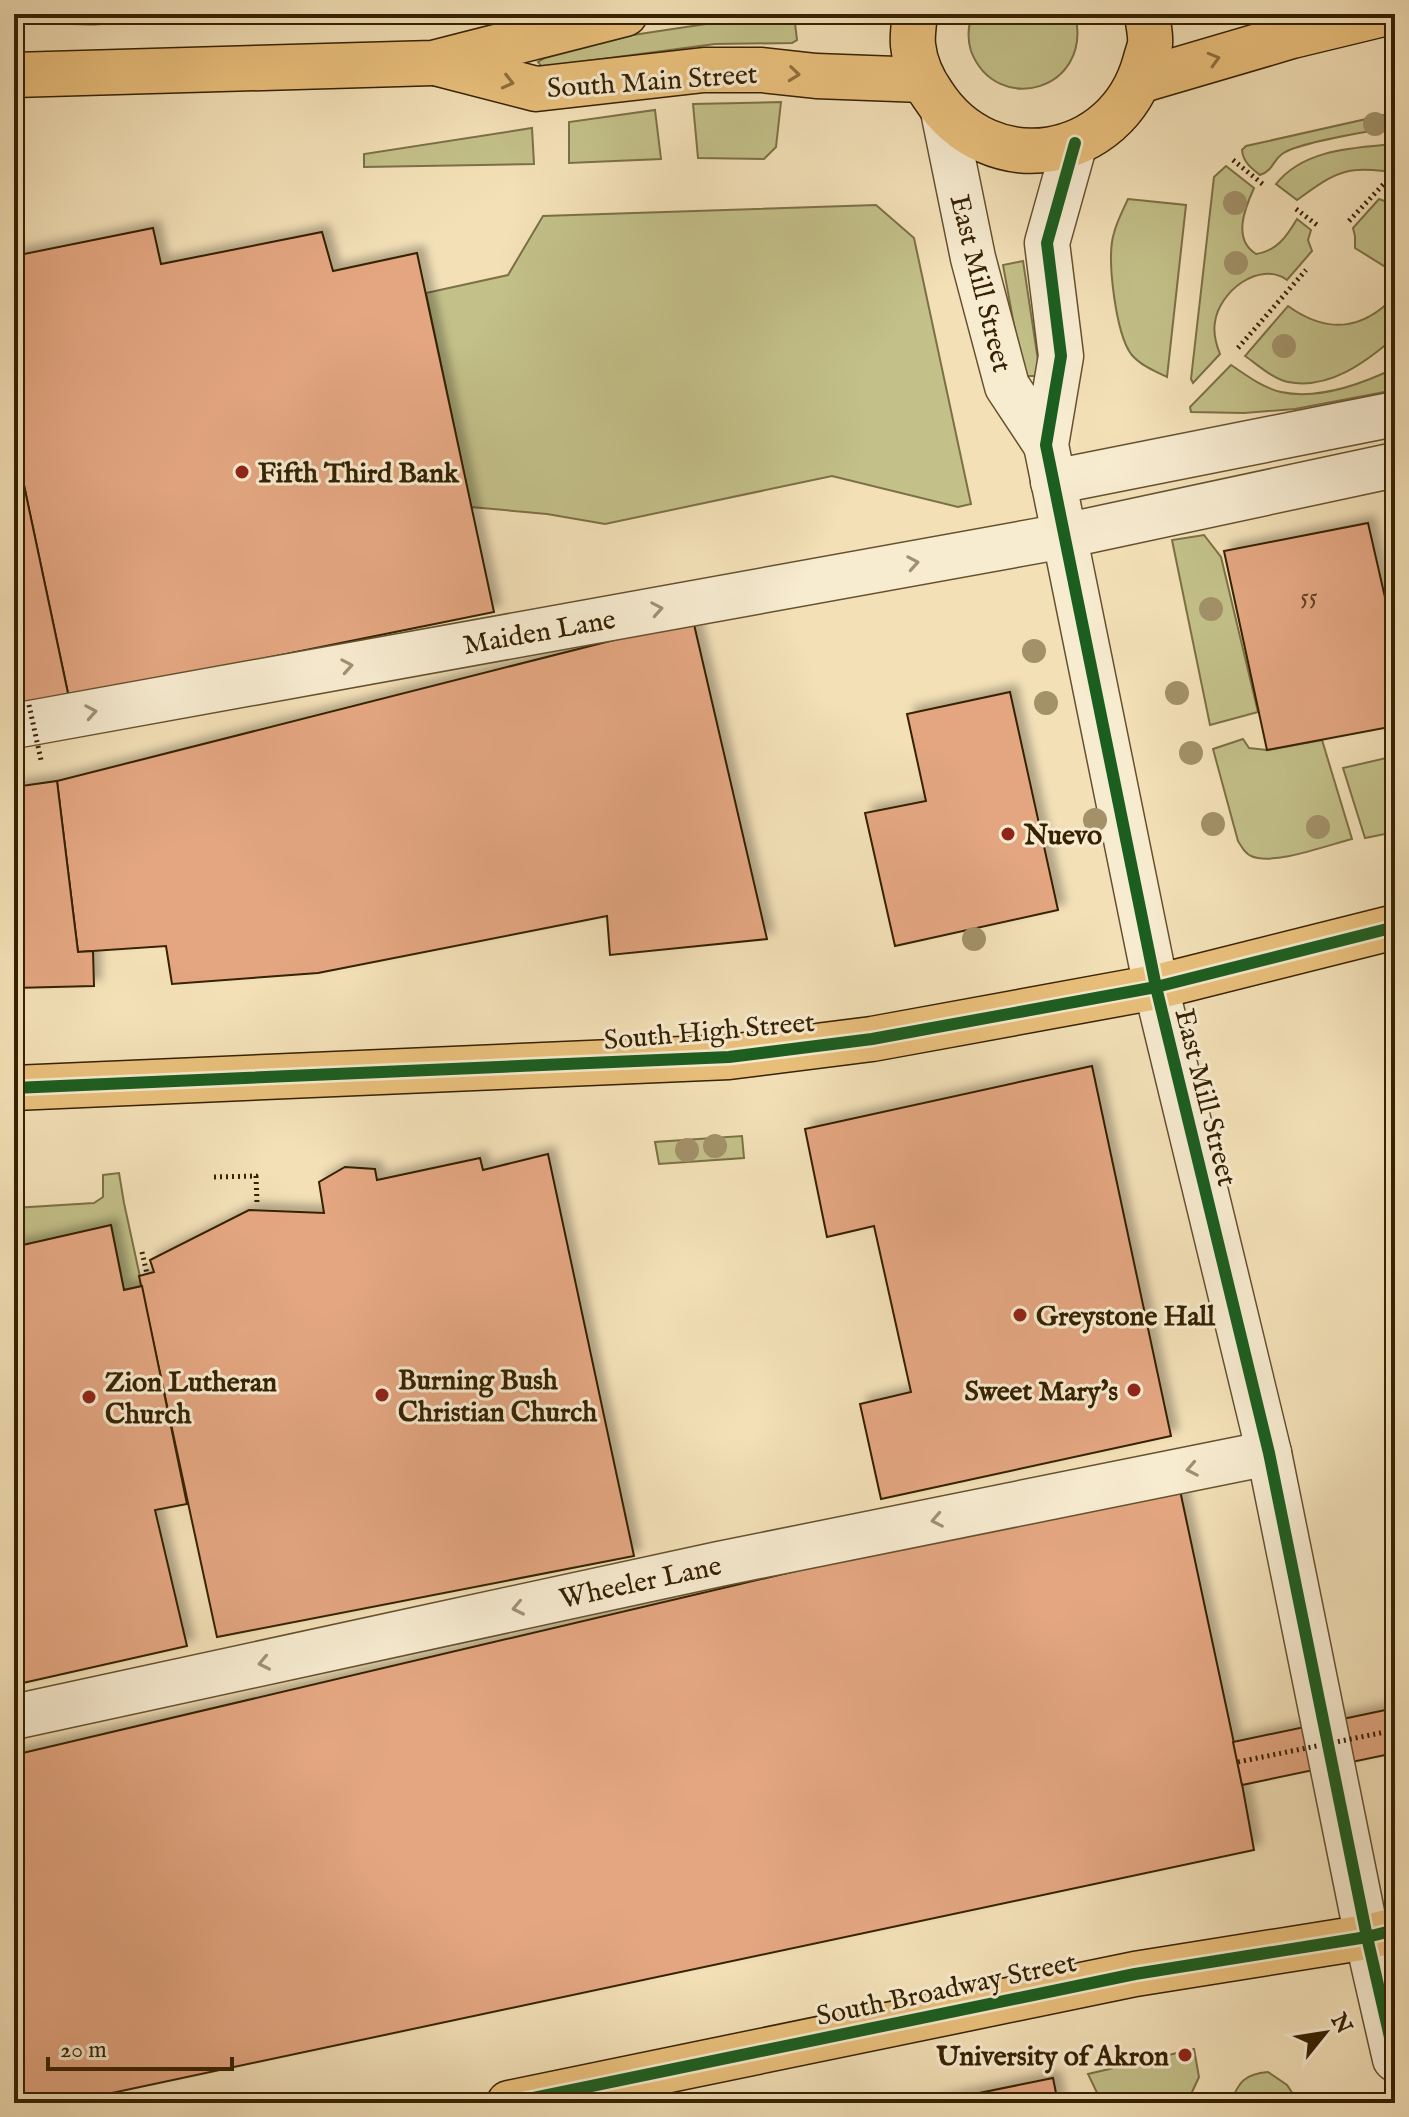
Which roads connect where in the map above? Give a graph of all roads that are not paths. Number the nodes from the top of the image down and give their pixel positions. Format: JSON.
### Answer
{"nodes":[{"id":1,"x":625,"y":14,"type":"edge"},
{"id":2,"x":915,"y":14,"type":"edge"},
{"id":3,"x":1147,"y":14,"type":"edge"},
{"id":4,"x":1383,"y":14,"type":"edge"},
{"id":5,"x":433,"y":63,"type":"junction"},
{"id":6,"x":14,"y":75,"type":"edge"},
{"id":7,"x":1139,"y":81,"type":"junction"},
{"id":8,"x":933,"y":96,"type":"junction"},
{"id":9,"x":1075,"y":143,"type":"junction"},
{"id":10,"x":1395,"y":414,"type":"edge"},
{"id":11,"x":1049,"y":464,"type":"junction"},
{"id":12,"x":1395,"y":465,"type":"edge"},
{"id":13,"x":1064,"y":536,"type":"junction"},
{"id":14,"x":21,"y":716,"type":"edge"},
{"id":15,"x":1395,"y":927,"type":"edge"},
{"id":16,"x":1156,"y":987,"type":"junction"},
{"id":17,"x":14,"y":1088,"type":"edge"},
{"id":18,"x":1269,"y":1453,"type":"junction"},
{"id":19,"x":14,"y":1717,"type":"edge"},
{"id":20,"x":1381,"y":1933,"type":"edge"},
{"id":21,"x":1395,"y":2059,"type":"edge"},
{"id":22,"x":509,"y":2103,"type":"edge"}],
"edges":[{"from":1,"to":5,"type":"main road","name":"South Main Street"},
{"from":2,"to":8,"type":"main road"},
{"from":3,"to":7,"type":"main road"},
{"from":7,"to":4,"type":"main road","one_way":true},
{"from":5,"to":6,"type":"main road","name":"South Main Street"},
{"from":5,"to":8,"type":"main road","name":"South Main Street","one_way":true},
{"from":7,"to":9,"type":"main road"},
{"from":8,"to":9,"type":"main road"},
{"from":8,"to":11,"type":"street","name":"East Mill Street"},
{"from":9,"to":11,"type":"street","name":"East Mill Street"},
{"from":10,"to":11,"type":"street"},
{"from":11,"to":13,"type":"street","name":"East Mill Street"},
{"from":12,"to":13,"type":"street","name":"Maiden Lane"},
{"from":14,"to":13,"type":"street","name":"Maiden Lane","one_way":true},
{"from":13,"to":16,"type":"street","name":"East Mill Street"},
{"from":15,"to":16,"type":"main road","name":"South High Street"},
{"from":16,"to":17,"type":"main road","name":"South High Street"},
{"from":16,"to":18,"type":"street","name":"East Mill Street"},
{"from":18,"to":19,"type":"street","name":"Wheeler Lane","one_way":true},
{"from":18,"to":20,"type":"street","name":"East Mill Street"},
{"from":20,"to":21,"type":"street","name":"East Mill Street"},
{"from":20,"to":22,"type":"main road","name":"South Broadway Street"}]}
